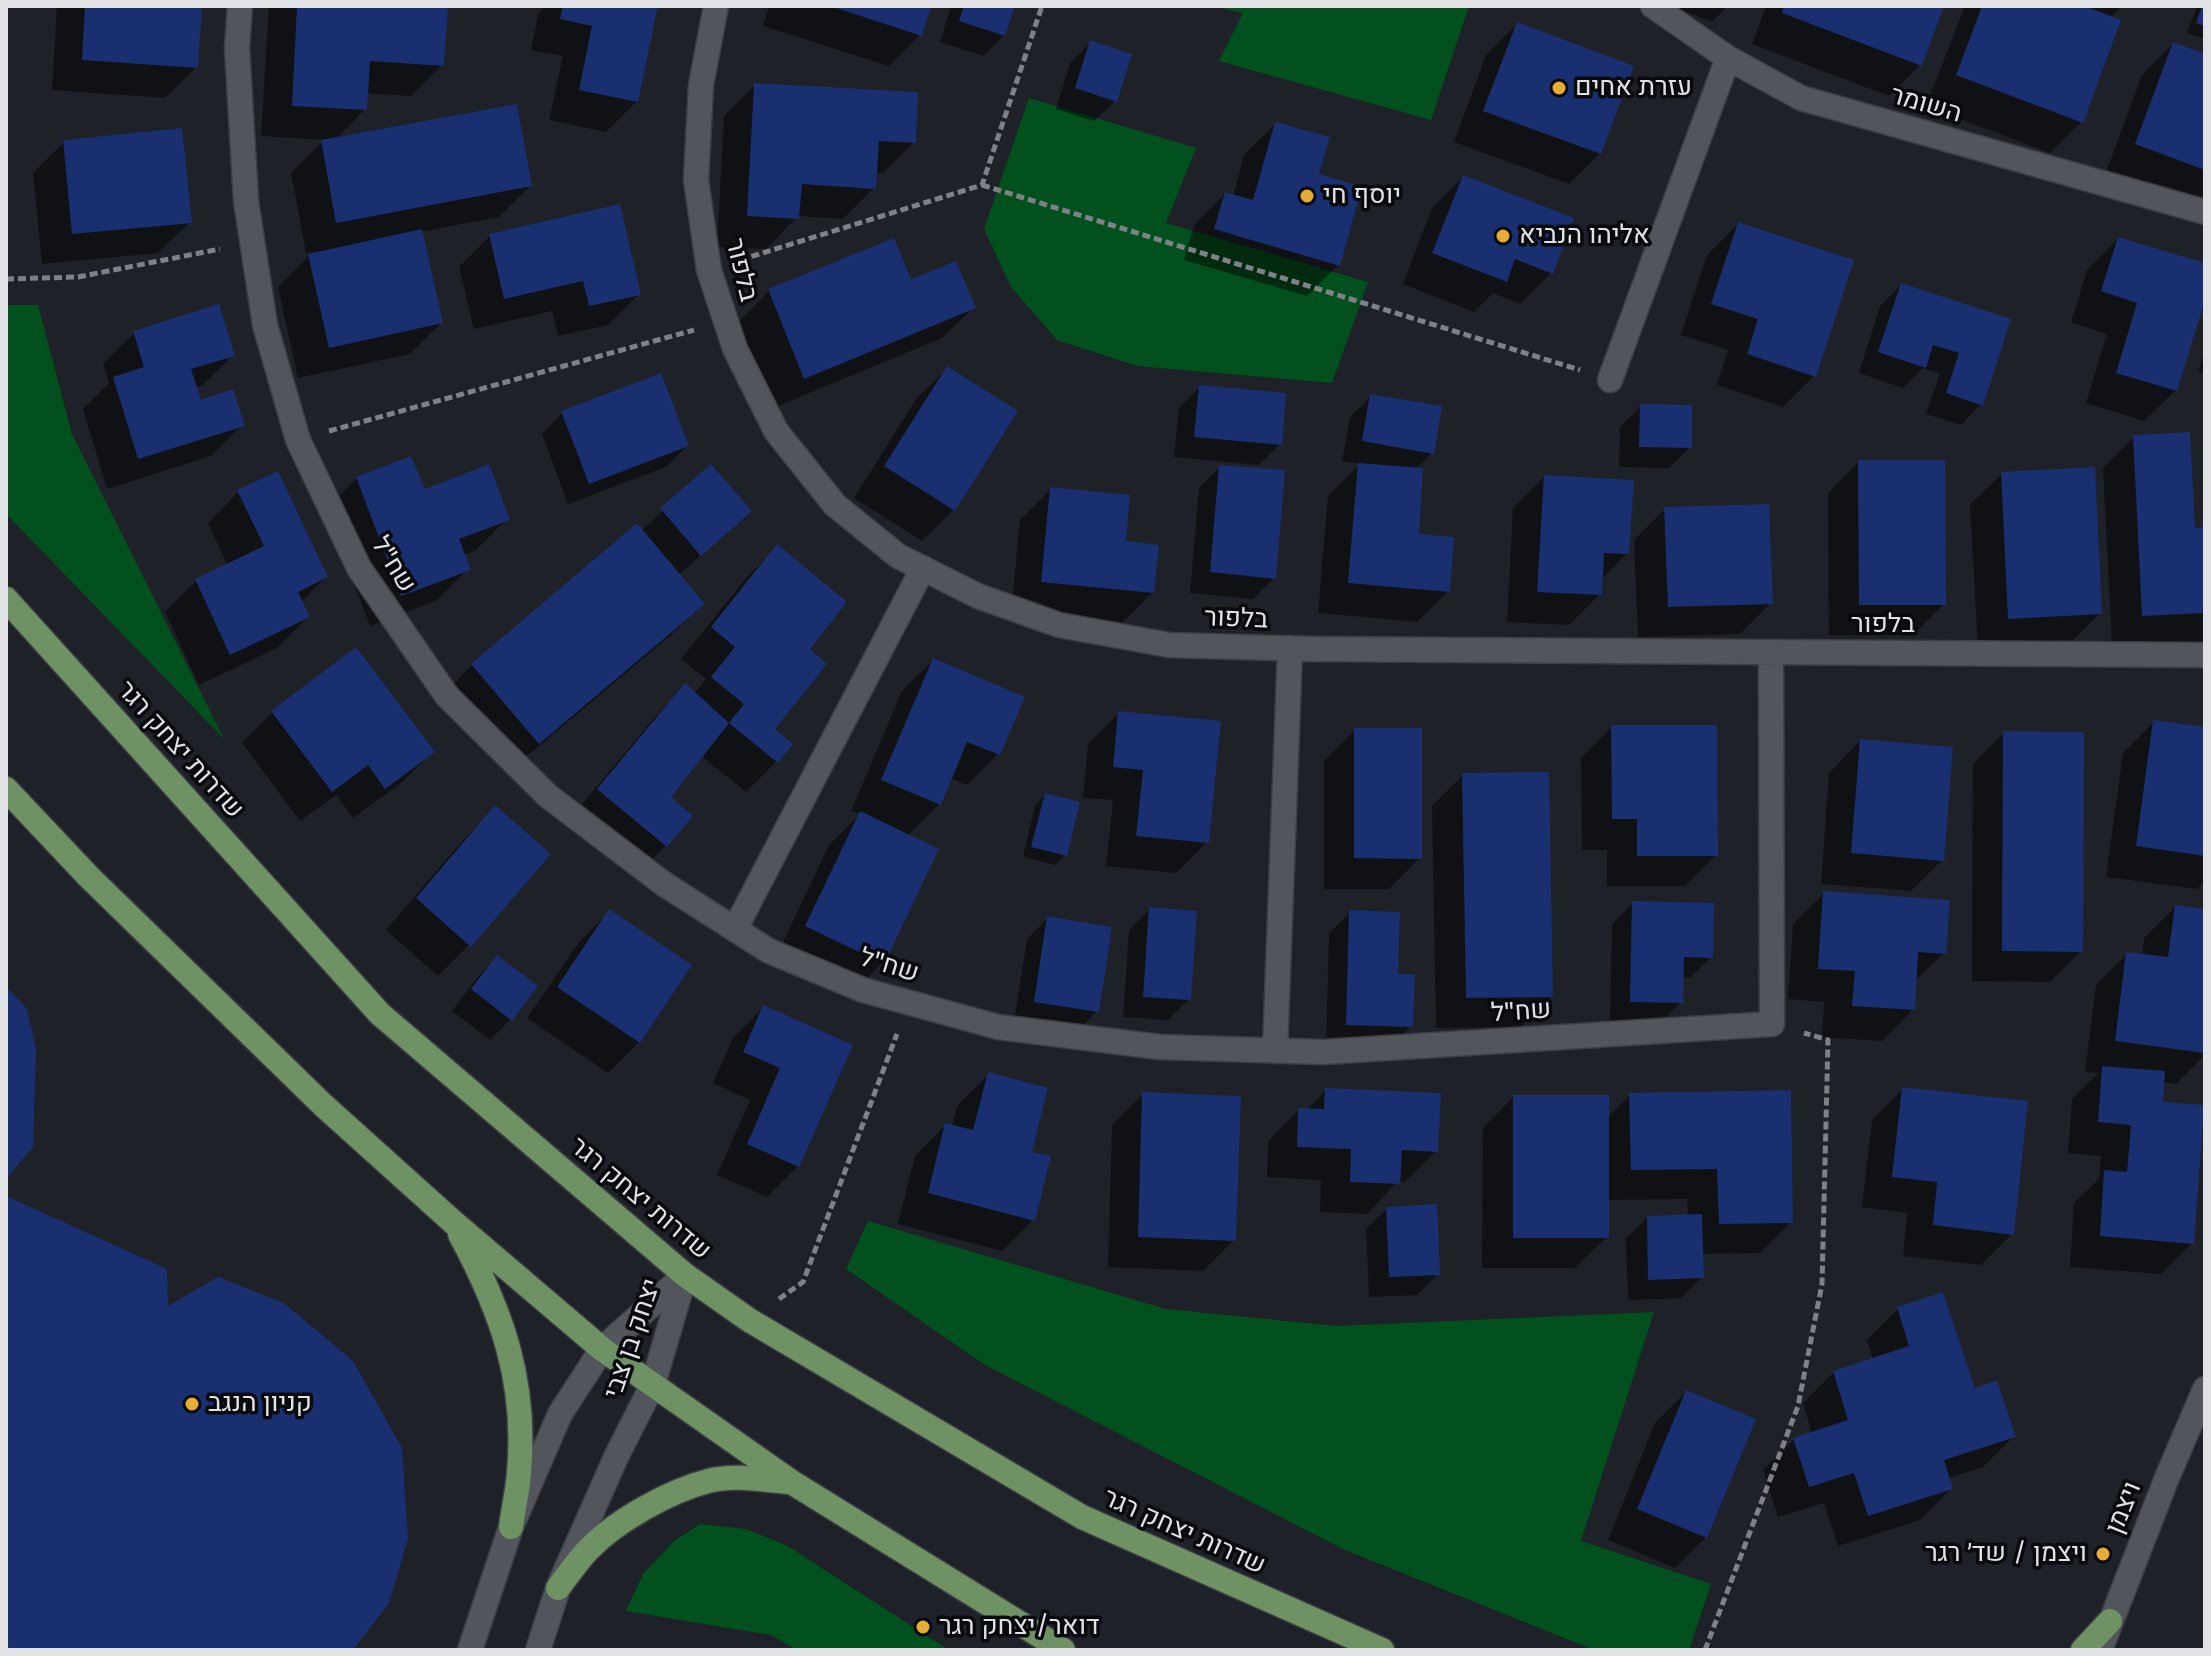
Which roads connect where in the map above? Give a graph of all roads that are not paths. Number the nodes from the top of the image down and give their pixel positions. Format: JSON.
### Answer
{"nodes":[{"id":1,"x":240,"y":6,"type":"edge"},
{"id":2,"x":716,"y":6,"type":"edge"},
{"id":3,"x":1653,"y":6,"type":"edge"},
{"id":4,"x":1728,"y":58,"type":"junction"},
{"id":5,"x":2205,"y":212,"type":"edge"},
{"id":6,"x":1610,"y":380,"type":"road end"},
{"id":7,"x":923,"y":568,"type":"junction"},
{"id":8,"x":6,"y":599,"type":"edge"},
{"id":9,"x":1290,"y":648,"type":"junction"},
{"id":10,"x":1771,"y":652,"type":"junction"},
{"id":11,"x":2205,"y":655,"type":"edge"},
{"id":12,"x":6,"y":789,"type":"edge"},
{"id":13,"x":735,"y":929,"type":"junction"},
{"id":14,"x":1275,"y":1051,"type":"junction"},
{"id":15,"x":453,"y":1222,"type":"junction"},
{"id":16,"x":685,"y":1275,"type":"junction"},
{"id":17,"x":602,"y":1349,"type":"junction"},
{"id":18,"x":653,"y":1384,"type":"junction"},
{"id":19,"x":2205,"y":1389,"type":"edge"},
{"id":20,"x":793,"y":1483,"type":"junction"},
{"id":21,"x":511,"y":1527,"type":"junction"},
{"id":22,"x":558,"y":1588,"type":"junction"},
{"id":23,"x":2110,"y":1621,"type":"junction"},
{"id":24,"x":470,"y":1650,"type":"edge"},
{"id":25,"x":538,"y":1650,"type":"edge"},
{"id":26,"x":1063,"y":1650,"type":"edge"},
{"id":27,"x":1382,"y":1650,"type":"edge"},
{"id":28,"x":2083,"y":1650,"type":"edge"},
{"id":29,"x":2100,"y":1650,"type":"edge"},
{"id":30,"x":2111,"y":1650,"type":"edge"}],
"edges":[{"from":1,"to":13,"type":"street","name":"שח\"ל"},
{"from":2,"to":7,"type":"street","name":"בלפור"},
{"from":3,"to":4,"type":"street","name":"השומר"},
{"from":4,"to":5,"type":"street","name":"השומר"},
{"from":4,"to":6,"type":"street"},
{"from":7,"to":9,"type":"street","name":"בלפור"},
{"from":7,"to":13,"type":"street"},
{"from":8,"to":16,"type":"main road","name":"שדרות יצחק רגר"},
{"from":9,"to":10,"type":"street","name":"בלפור"},
{"from":9,"to":14,"type":"street"},
{"from":10,"to":11,"type":"street","name":"בלפור"},
{"from":10,"to":14,"type":"street","name":"שח\"ל"},
{"from":12,"to":15,"type":"main road"},
{"from":13,"to":14,"type":"street","name":"שח\"ל"},
{"from":15,"to":17,"type":"main road"},
{"from":15,"to":21,"type":"main road"},
{"from":16,"to":17,"type":"street","name":"יצחק בן צבי"},
{"from":16,"to":18,"type":"street","name":"יצחק בן צבי"},
{"from":16,"to":27,"type":"main road","name":"שדרות יצחק רגר"},
{"from":17,"to":18,"type":"main road"},
{"from":17,"to":21,"type":"street","name":"יצחק בן צבי"},
{"from":18,"to":20,"type":"main road"},
{"from":18,"to":22,"type":"street","name":"יצחק בן צבי"},
{"from":19,"to":23,"type":"street","name":"ויצמן"},
{"from":20,"to":22,"type":"main road"},
{"from":20,"to":26,"type":"main road"},
{"from":21,"to":24,"type":"street","name":"יצחק בן צבי"},
{"from":22,"to":25,"type":"street","name":"יצחק בן צבי"},
{"from":23,"to":28,"type":"main road"},
{"from":23,"to":29,"type":"street","name":"ויצמן"},
{"from":23,"to":30,"type":"main road"}]}
